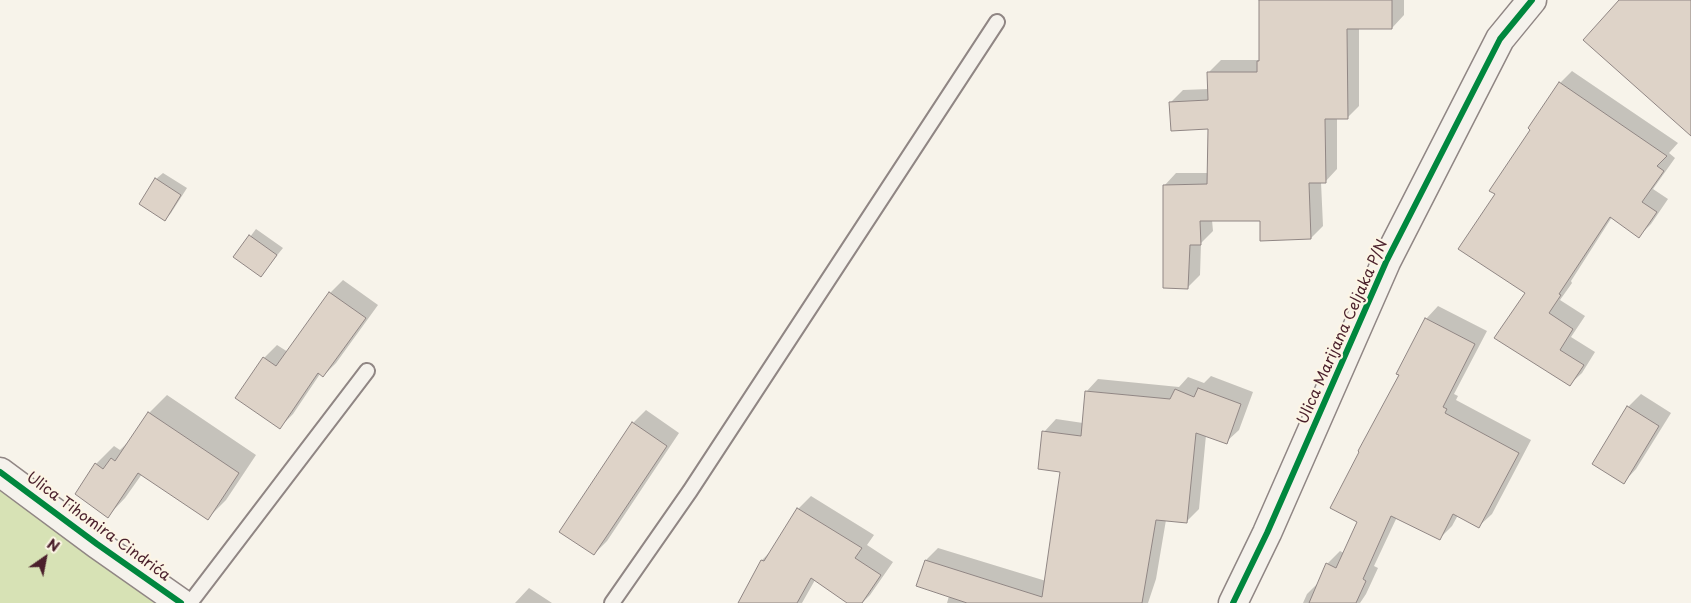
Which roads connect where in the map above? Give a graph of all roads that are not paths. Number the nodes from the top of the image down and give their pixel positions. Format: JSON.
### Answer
{"nodes":[{"id":1,"x":1532,"y":0,"type":"edge"},
{"id":2,"x":997,"y":22,"type":"dead end"},
{"id":3,"x":367,"y":371,"type":"dead end"},
{"id":4,"x":0,"y":472,"type":"edge"},
{"id":5,"x":181,"y":603,"type":"edge"},
{"id":6,"x":190,"y":603,"type":"edge"},
{"id":7,"x":612,"y":603,"type":"edge"},
{"id":8,"x":1233,"y":603,"type":"edge"}],
"edges":[{"from":1,"to":8,"type":"main road","name":"Ulica Marijana Celjaka P/N"},
{"from":2,"to":7,"type":"lane"},
{"from":3,"to":6,"type":"lane"},
{"from":4,"to":5,"type":"main road","name":"Ulica Tihomira Cindrića"}]}
